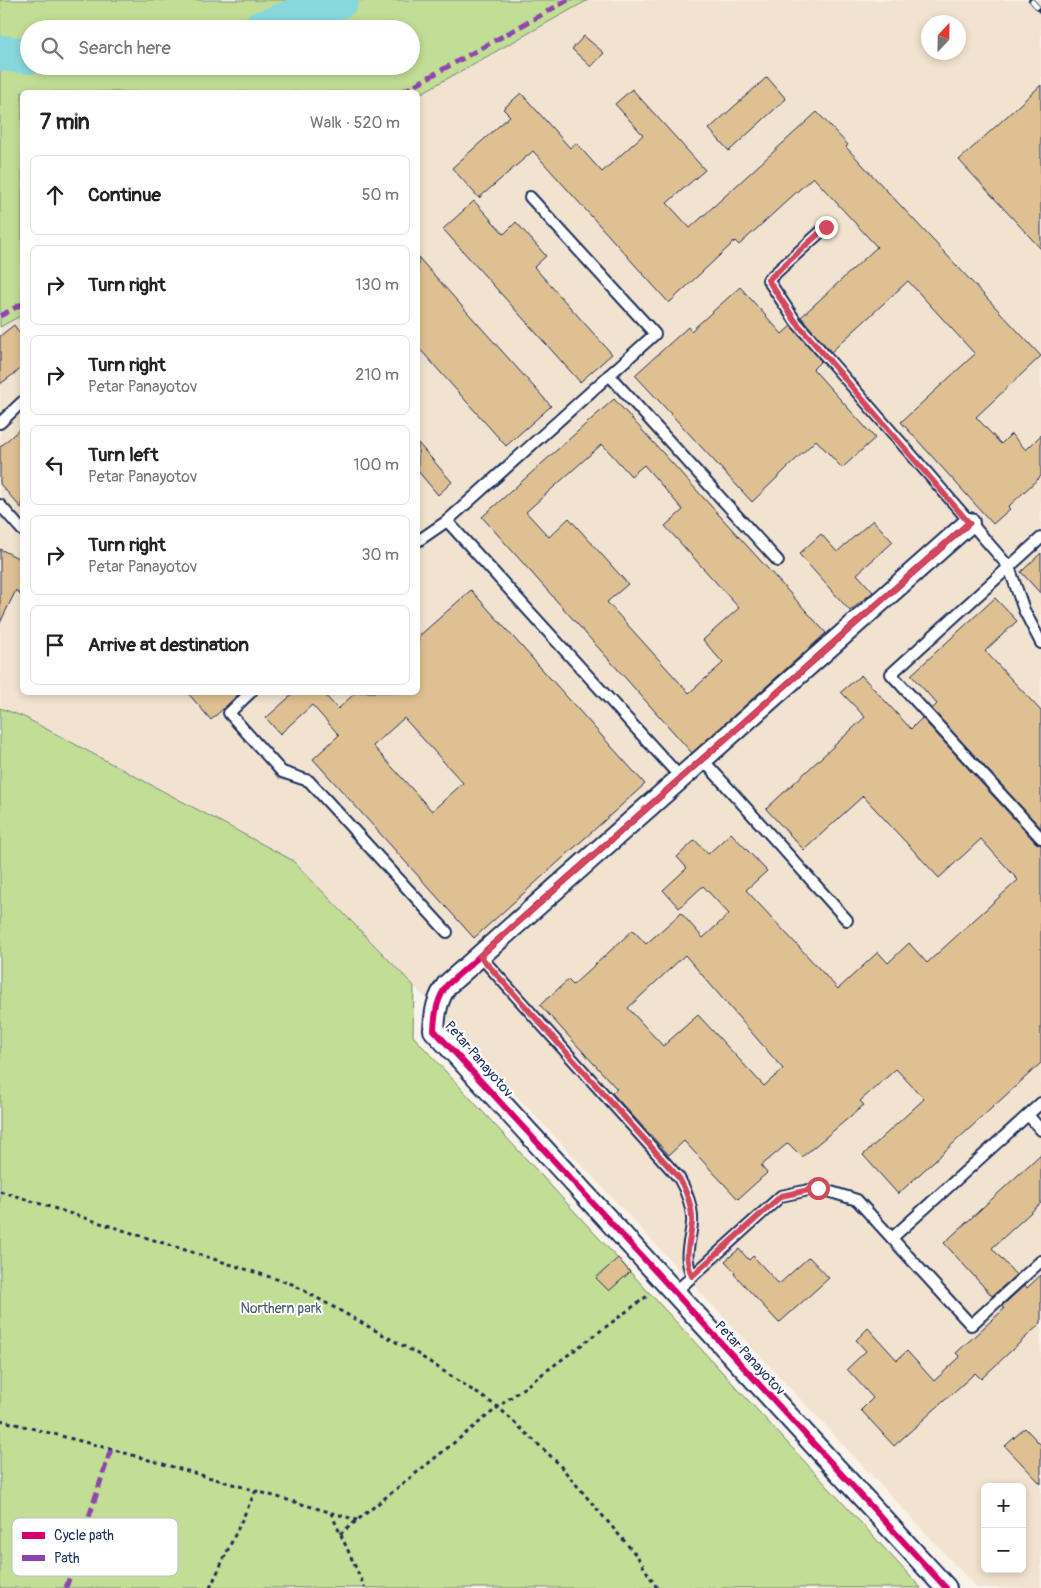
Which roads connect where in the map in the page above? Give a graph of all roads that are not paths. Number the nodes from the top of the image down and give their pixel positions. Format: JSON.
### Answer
{"nodes":[{"id":1,"x":530,"y":197,"type":"dead end"},
{"id":2,"x":826,"y":227,"type":"dead end"},
{"id":3,"x":609,"y":375,"type":"junction"},
{"id":4,"x":20,"y":404,"type":"edge"},
{"id":5,"x":0,"y":423,"type":"edge"},
{"id":6,"x":0,"y":505,"type":"edge"},
{"id":7,"x":447,"y":521,"type":"junction"},
{"id":8,"x":969,"y":523,"type":"junction"},
{"id":9,"x":20,"y":528,"type":"edge"},
{"id":10,"x":1041,"y":538,"type":"edge"},
{"id":11,"x":420,"y":541,"type":"edge"},
{"id":12,"x":778,"y":561,"type":"dead end"},
{"id":13,"x":1009,"y":566,"type":"junction"},
{"id":14,"x":1041,"y":642,"type":"edge"},
{"id":15,"x":248,"y":695,"type":"edge"},
{"id":16,"x":703,"y":760,"type":"junction"},
{"id":17,"x":682,"y":779,"type":"junction"},
{"id":18,"x":1041,"y":838,"type":"edge"},
{"id":19,"x":847,"y":920,"type":"dead end"},
{"id":20,"x":447,"y":932,"type":"dead end"},
{"id":21,"x":480,"y":956,"type":"junction"},
{"id":22,"x":1041,"y":1103,"type":"edge"},
{"id":23,"x":1028,"y":1115,"type":"junction"},
{"id":24,"x":1041,"y":1130,"type":"edge"},
{"id":25,"x":892,"y":1238,"type":"junction"},
{"id":26,"x":1041,"y":1261,"type":"edge"},
{"id":27,"x":692,"y":1276,"type":"junction"},
{"id":28,"x":669,"y":1288,"type":"junction"},
{"id":29,"x":946,"y":1588,"type":"edge"}],
"edges":[{"from":1,"to":3,"type":"lane"},
{"from":2,"to":8,"type":"lane"},
{"from":3,"to":7,"type":"lane"},
{"from":3,"to":12,"type":"lane"},
{"from":4,"to":5,"type":"lane"},
{"from":6,"to":9,"type":"lane"},
{"from":7,"to":11,"type":"lane"},
{"from":7,"to":17,"type":"lane"},
{"from":8,"to":13,"type":"lane"},
{"from":8,"to":16,"type":"street","name":"Petar Panayotov"},
{"from":10,"to":13,"type":"lane"},
{"from":13,"to":14,"type":"lane"},
{"from":13,"to":18,"type":"lane"},
{"from":15,"to":20,"type":"lane"},
{"from":16,"to":17,"type":"street","name":"Petar Panayotov"},
{"from":16,"to":19,"type":"lane"},
{"from":17,"to":21,"type":"street","name":"Petar Panayotov"},
{"from":21,"to":27,"type":"lane"},
{"from":21,"to":28,"type":"street","name":"Petar Panayotov"},
{"from":22,"to":23,"type":"lane"},
{"from":23,"to":24,"type":"lane"},
{"from":23,"to":25,"type":"lane"},
{"from":25,"to":26,"type":"lane"},
{"from":25,"to":27,"type":"lane"},
{"from":27,"to":28,"type":"lane"},
{"from":28,"to":29,"type":"street","name":"Petar Panayotov"}]}
